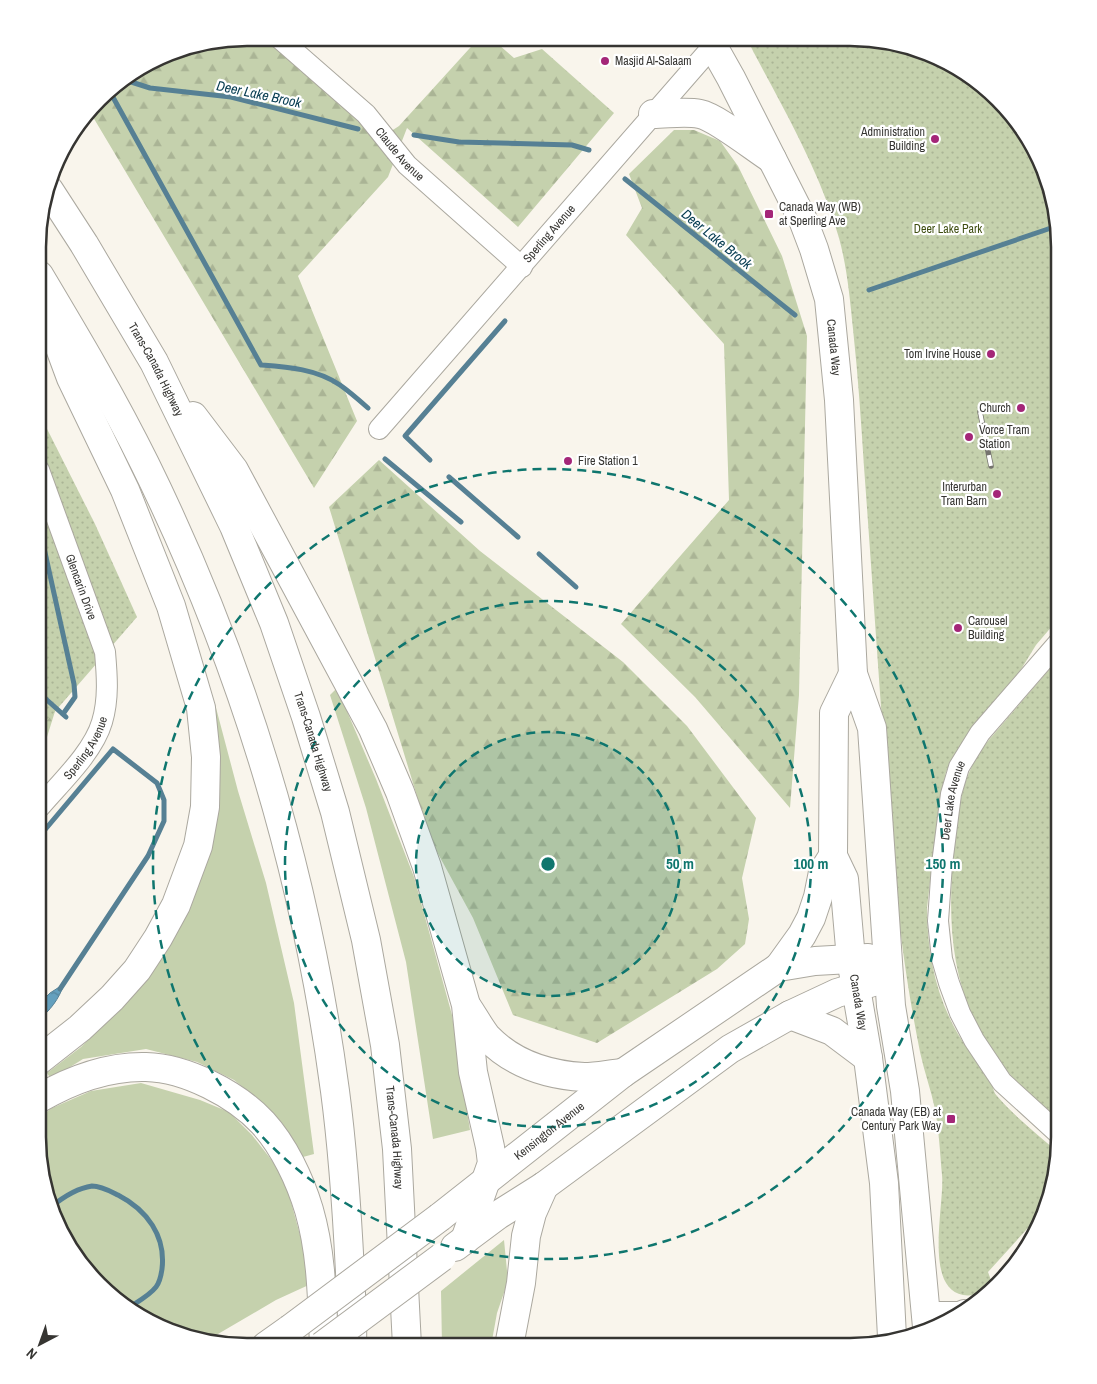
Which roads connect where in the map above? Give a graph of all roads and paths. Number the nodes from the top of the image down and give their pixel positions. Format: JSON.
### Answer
{"nodes":[{"id":1,"x":288,"y":46,"type":"edge"},
{"id":2,"x":707,"y":46,"type":"edge"},
{"id":3,"x":714,"y":46,"type":"edge"},
{"id":4,"x":653,"y":114,"type":"junction"},
{"id":5,"x":773,"y":160,"type":"junction"},
{"id":6,"x":53,"y":196,"type":"edge"},
{"id":7,"x":522,"y":267,"type":"junction"},
{"id":8,"x":46,"y":288,"type":"edge"},
{"id":9,"x":46,"y":309,"type":"edge"},
{"id":10,"x":154,"y":362,"type":"junction"},
{"id":11,"x":379,"y":429,"type":"dead end"},
{"id":12,"x":46,"y":490,"type":"edge"},
{"id":13,"x":1051,"y":651,"type":"edge"},
{"id":14,"x":853,"y":674,"type":"junction"},
{"id":15,"x":105,"y":708,"type":"joint"},
{"id":16,"x":46,"y":799,"type":"edge"},
{"id":17,"x":833,"y":856,"type":"junction"},
{"id":18,"x":851,"y":959,"type":"junction"},
{"id":19,"x":779,"y":967,"type":"junction"},
{"id":20,"x":887,"y":967,"type":"junction"},
{"id":21,"x":856,"y":987,"type":"junction"},
{"id":22,"x":466,"y":1005,"type":"junction"},
{"id":23,"x":790,"y":1015,"type":"junction"},
{"id":24,"x":46,"y":1055,"type":"edge"},
{"id":25,"x":868,"y":1058,"type":"junction"},
{"id":26,"x":622,"y":1074,"type":"junction"},
{"id":27,"x":46,"y":1094,"type":"edge"},
{"id":28,"x":1051,"y":1127,"type":"edge"},
{"id":29,"x":487,"y":1180,"type":"junction"},
{"id":30,"x":544,"y":1186,"type":"junction"},
{"id":31,"x":465,"y":1240,"type":"junction"},
{"id":32,"x":927,"y":1320,"type":"edge"},
{"id":33,"x":892,"y":1333,"type":"edge"},
{"id":34,"x":277,"y":1338,"type":"edge"},
{"id":35,"x":323,"y":1338,"type":"edge"},
{"id":36,"x":334,"y":1338,"type":"edge"},
{"id":37,"x":352,"y":1338,"type":"edge"},
{"id":38,"x":407,"y":1338,"type":"edge"},
{"id":39,"x":511,"y":1338,"type":"edge"}],
"edges":[{"from":1,"to":7,"type":"street","name":"Claude Avenue"},
{"from":2,"to":4,"type":"street","name":"Sperling Avenue"},
{"from":3,"to":5,"type":"main road","name":"Canada Way"},
{"from":4,"to":5,"type":"main road"},
{"from":4,"to":7,"type":"street","name":"Sperling Avenue"},
{"from":5,"to":14,"type":"main road","name":"Canada Way"},
{"from":6,"to":10,"type":"main road","name":"Trans-Canada Highway"},
{"from":7,"to":11,"type":"street","name":"Sperling Avenue"},
{"from":8,"to":37,"type":"main road"},
{"from":9,"to":24,"type":"main road"},
{"from":10,"to":22,"type":"main road"},
{"from":10,"to":38,"type":"main road","name":"Trans-Canada Highway"},
{"from":12,"to":15,"type":"street","name":"Glencarin Drive"},
{"from":13,"to":28,"type":"street","name":"Deer Lake Avenue"},
{"from":14,"to":17,"type":"main road","name":"Canada Way"},
{"from":14,"to":20,"type":"main road","name":"Canada Way"},
{"from":15,"to":16,"type":"street","name":"Sperling Avenue"},
{"from":17,"to":18,"type":"main road","name":"Canada Way"},
{"from":17,"to":19,"type":"main road"},
{"from":18,"to":19,"type":"main road","name":"Kensington Avenue"},
{"from":18,"to":20,"type":"main road","name":"Kensington Avenue"},
{"from":18,"to":21,"type":"main road","name":"Canada Way"},
{"from":19,"to":26,"type":"main road","name":"Kensington Avenue"},
{"from":20,"to":21,"type":"main road"},
{"from":20,"to":32,"type":"main road","name":"Canada Way"},
{"from":21,"to":23,"type":"main road"},
{"from":21,"to":25,"type":"main road","name":"Canada Way"},
{"from":22,"to":26,"type":"main road"},
{"from":22,"to":29,"type":"main road"},
{"from":23,"to":25,"type":"main road"},
{"from":23,"to":30,"type":"main road"},
{"from":25,"to":33,"type":"main road","name":"Canada Way"},
{"from":26,"to":29,"type":"main road","name":"Kensington Avenue"},
{"from":27,"to":35,"type":"main road"},
{"from":29,"to":31,"type":"main road"},
{"from":29,"to":34,"type":"main road","name":"Kensington Avenue","bridge":true},
{"from":30,"to":31,"type":"main road"},
{"from":30,"to":39,"type":"main road"},
{"from":31,"to":36,"type":"main road","bridge":true}]}
